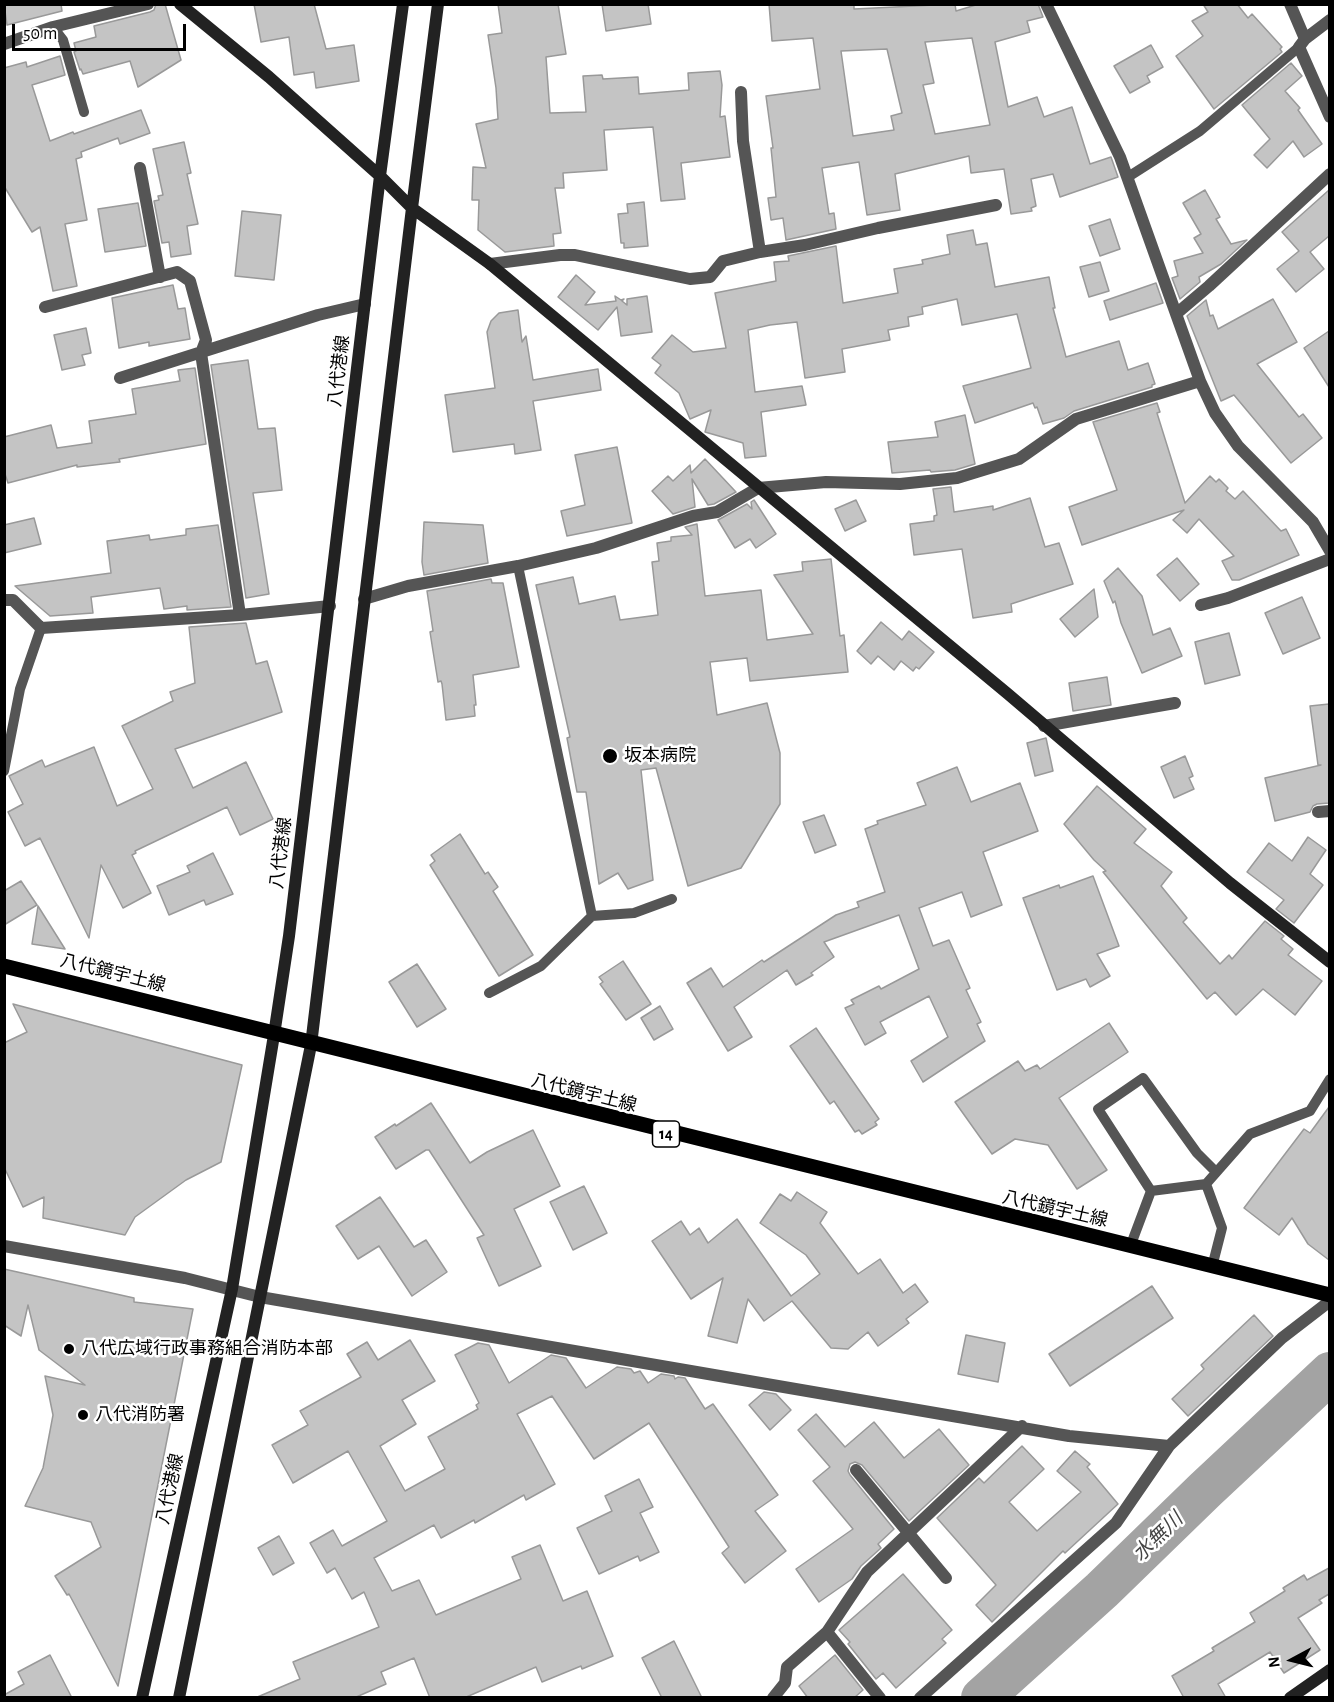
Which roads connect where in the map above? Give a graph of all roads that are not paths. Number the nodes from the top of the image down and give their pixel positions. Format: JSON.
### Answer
{"nodes":[{"id":1,"x":148,"y":4,"type":"edge"},
{"id":2,"x":180,"y":4,"type":"edge"},
{"id":3,"x":403,"y":4,"type":"edge"},
{"id":4,"x":438,"y":4,"type":"edge"},
{"id":5,"x":1046,"y":4,"type":"edge"},
{"id":6,"x":1290,"y":4,"type":"edge"},
{"id":7,"x":1329,"y":20,"type":"edge"},
{"id":8,"x":53,"y":27,"type":"junction"},
{"id":9,"x":1302,"y":43,"type":"junction"},
{"id":10,"x":4,"y":44,"type":"edge"},
{"id":11,"x":741,"y":92,"type":"dead end"},
{"id":12,"x":84,"y":112,"type":"dead end"},
{"id":13,"x":1329,"y":117,"type":"edge"},
{"id":14,"x":140,"y":168,"type":"dead end"},
{"id":15,"x":1329,"y":174,"type":"edge"},
{"id":16,"x":380,"y":176,"type":"junction"},
{"id":17,"x":1128,"y":177,"type":"junction"},
{"id":18,"x":996,"y":205,"type":"dead end"},
{"id":19,"x":412,"y":208,"type":"junction"},
{"id":20,"x":760,"y":252,"type":"junction"},
{"id":21,"x":490,"y":264,"type":"junction"},
{"id":22,"x":160,"y":277,"type":"junction"},
{"id":23,"x":365,"y":304,"type":"junction"},
{"id":24,"x":45,"y":307,"type":"dead end"},
{"id":25,"x":1176,"y":314,"type":"junction"},
{"id":26,"x":201,"y":352,"type":"junction"},
{"id":27,"x":120,"y":378,"type":"dead end"},
{"id":28,"x":1200,"y":381,"type":"junction"},
{"id":29,"x":758,"y":488,"type":"junction"},
{"id":30,"x":1329,"y":551,"type":"edge"},
{"id":31,"x":1329,"y":559,"type":"edge"},
{"id":32,"x":518,"y":566,"type":"junction"},
{"id":33,"x":364,"y":599,"type":"junction"},
{"id":34,"x":4,"y":600,"type":"edge"},
{"id":35,"x":1201,"y":605,"type":"dead end"},
{"id":36,"x":330,"y":606,"type":"junction"},
{"id":37,"x":240,"y":615,"type":"junction"},
{"id":38,"x":41,"y":628,"type":"junction"},
{"id":39,"x":1175,"y":703,"type":"dead end"},
{"id":40,"x":1044,"y":726,"type":"junction"},
{"id":41,"x":4,"y":771,"type":"edge"},
{"id":42,"x":672,"y":899,"type":"dead end"},
{"id":43,"x":592,"y":916,"type":"junction"},
{"id":44,"x":1329,"y":962,"type":"edge"},
{"id":45,"x":4,"y":966,"type":"edge"},
{"id":46,"x":489,"y":993,"type":"dead end"},
{"id":47,"x":274,"y":1035,"type":"junction"},
{"id":48,"x":311,"y":1045,"type":"junction"},
{"id":49,"x":1329,"y":1079,"type":"edge"},
{"id":50,"x":1216,"y":1172,"type":"junction"},
{"id":51,"x":1206,"y":1184,"type":"junction"},
{"id":52,"x":1151,"y":1191,"type":"junction"},
{"id":53,"x":4,"y":1246,"type":"edge"},
{"id":54,"x":1130,"y":1247,"type":"junction"},
{"id":55,"x":1212,"y":1267,"type":"junction"},
{"id":56,"x":232,"y":1289,"type":"junction"},
{"id":57,"x":1329,"y":1295,"type":"edge"},
{"id":58,"x":260,"y":1297,"type":"junction"},
{"id":59,"x":1329,"y":1301,"type":"edge"},
{"id":60,"x":1022,"y":1426,"type":"junction"},
{"id":61,"x":1168,"y":1446,"type":"junction"},
{"id":62,"x":856,"y":1470,"type":"dead end"},
{"id":63,"x":910,"y":1534,"type":"junction"},
{"id":64,"x":946,"y":1578,"type":"dead end"},
{"id":65,"x":827,"y":1632,"type":"junction"},
{"id":66,"x":1329,"y":1670,"type":"edge"},
{"id":67,"x":142,"y":1698,"type":"edge"},
{"id":68,"x":180,"y":1698,"type":"edge"},
{"id":69,"x":772,"y":1698,"type":"edge"},
{"id":70,"x":880,"y":1698,"type":"edge"},
{"id":71,"x":920,"y":1698,"type":"edge"},
{"id":72,"x":1290,"y":1698,"type":"edge"}],
"edges":[{"from":1,"to":8,"type":"street"},
{"from":2,"to":16,"type":"main road"},
{"from":3,"to":16,"type":"main road","name":"八代港線"},
{"from":4,"to":19,"type":"main road"},
{"from":5,"to":17,"type":"street"},
{"from":6,"to":9,"type":"street"},
{"from":7,"to":9,"type":"street"},
{"from":8,"to":10,"type":"street"},
{"from":8,"to":12,"type":"lane"},
{"from":9,"to":13,"type":"street"},
{"from":9,"to":17,"type":"lane"},
{"from":11,"to":20,"type":"street"},
{"from":14,"to":22,"type":"street"},
{"from":15,"to":25,"type":"street"},
{"from":16,"to":19,"type":"main road"},
{"from":16,"to":23,"type":"main road","name":"八代港線"},
{"from":17,"to":25,"type":"street"},
{"from":18,"to":20,"type":"street"},
{"from":19,"to":21,"type":"main road"},
{"from":19,"to":33,"type":"main road"},
{"from":20,"to":21,"type":"street"},
{"from":21,"to":29,"type":"main road"},
{"from":22,"to":24,"type":"street"},
{"from":22,"to":26,"type":"street"},
{"from":23,"to":26,"type":"street"},
{"from":23,"to":36,"type":"main road","name":"八代港線"},
{"from":25,"to":28,"type":"street"},
{"from":26,"to":27,"type":"street"},
{"from":26,"to":37,"type":"street"},
{"from":28,"to":29,"type":"street"},
{"from":28,"to":30,"type":"street"},
{"from":29,"to":32,"type":"street"},
{"from":29,"to":40,"type":"main road"},
{"from":31,"to":35,"type":"street"},
{"from":32,"to":33,"type":"street"},
{"from":32,"to":43,"type":"lane"},
{"from":33,"to":48,"type":"main road"},
{"from":34,"to":38,"type":"street"},
{"from":36,"to":37,"type":"street"},
{"from":36,"to":47,"type":"main road","name":"八代港線"},
{"from":37,"to":38,"type":"street"},
{"from":38,"to":41,"type":"lane"},
{"from":39,"to":40,"type":"street"},
{"from":40,"to":44,"type":"main road"},
{"from":42,"to":43,"type":"lane"},
{"from":43,"to":46,"type":"lane"},
{"from":45,"to":47,"type":"main road","name":"八代鏡宇土線","number":"14"},
{"from":47,"to":48,"type":"main road","name":"八代鏡宇土線","number":"14"},
{"from":47,"to":56,"type":"main road","name":"八代港線"},
{"from":48,"to":54,"type":"main road","name":"八代鏡宇土線","number":"14"},
{"from":48,"to":58,"type":"main road"},
{"from":49,"to":50,"type":"lane"},
{"from":50,"to":51,"type":"lane"},
{"from":50,"to":52,"type":"lane"},
{"from":51,"to":52,"type":"lane"},
{"from":51,"to":55,"type":"lane"},
{"from":52,"to":54,"type":"lane"},
{"from":53,"to":56,"type":"street"},
{"from":54,"to":55,"type":"main road","name":"八代鏡宇土線","number":"14"},
{"from":55,"to":57,"type":"main road","name":"八代鏡宇土線","number":"14"},
{"from":56,"to":58,"type":"street"},
{"from":56,"to":67,"type":"main road","name":"八代港線"},
{"from":58,"to":60,"type":"street"},
{"from":58,"to":68,"type":"main road"},
{"from":59,"to":61,"type":"street"},
{"from":60,"to":61,"type":"street"},
{"from":60,"to":63,"type":"street"},
{"from":61,"to":71,"type":"street"},
{"from":62,"to":63,"type":"street"},
{"from":63,"to":64,"type":"street"},
{"from":63,"to":65,"type":"street"},
{"from":65,"to":69,"type":"street"},
{"from":65,"to":70,"type":"street"},
{"from":66,"to":72,"type":"main road"}]}
